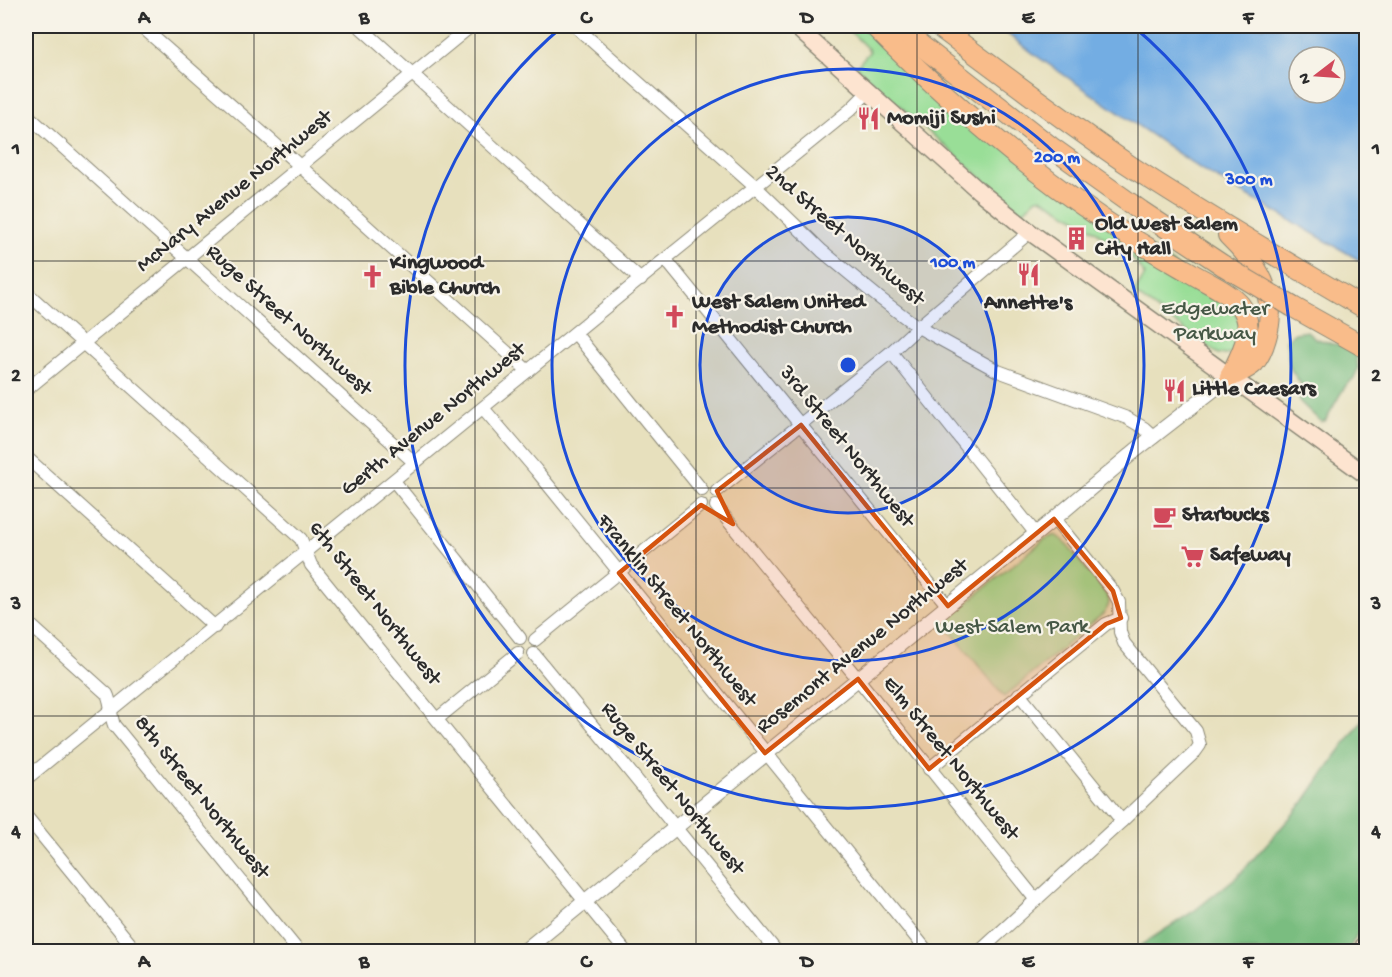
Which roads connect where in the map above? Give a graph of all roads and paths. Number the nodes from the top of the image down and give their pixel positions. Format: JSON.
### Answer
{"nodes":[{"id":1,"x":141,"y":26,"type":"edge"},
{"id":2,"x":359,"y":26,"type":"edge"},
{"id":3,"x":471,"y":26,"type":"edge"},
{"id":4,"x":575,"y":26,"type":"edge"},
{"id":5,"x":795,"y":26,"type":"edge"},
{"id":6,"x":874,"y":26,"type":"edge"},
{"id":7,"x":896,"y":26,"type":"edge"},
{"id":8,"x":938,"y":26,"type":"edge"},
{"id":9,"x":412,"y":74,"type":"junction"},
{"id":10,"x":868,"y":92,"type":"junction"},
{"id":11,"x":26,"y":114,"type":"edge"},
{"id":12,"x":300,"y":166,"type":"junction"},
{"id":13,"x":755,"y":186,"type":"junction"},
{"id":14,"x":1198,"y":210,"type":"junction"},
{"id":15,"x":1030,"y":232,"type":"junction"},
{"id":16,"x":186,"y":258,"type":"junction"},
{"id":17,"x":666,"y":260,"type":"junction"},
{"id":18,"x":641,"y":280,"type":"junction"},
{"id":19,"x":26,"y":292,"type":"edge"},
{"id":20,"x":1366,"y":309,"type":"edge"},
{"id":21,"x":918,"y":327,"type":"junction"},
{"id":22,"x":575,"y":333,"type":"junction"},
{"id":23,"x":83,"y":344,"type":"junction"},
{"id":24,"x":1366,"y":348,"type":"edge"},
{"id":25,"x":891,"y":352,"type":"junction"},
{"id":26,"x":528,"y":371,"type":"junction"},
{"id":27,"x":1230,"y":377,"type":"junction"},
{"id":28,"x":26,"y":390,"type":"edge"},
{"id":29,"x":483,"y":408,"type":"junction"},
{"id":30,"x":801,"y":425,"type":"junction"},
{"id":31,"x":1154,"y":437,"type":"junction"},
{"id":32,"x":26,"y":457,"type":"edge"},
{"id":33,"x":415,"y":463,"type":"junction"},
{"id":34,"x":1366,"y":475,"type":"edge"},
{"id":35,"x":394,"y":481,"type":"junction"},
{"id":36,"x":702,"y":490,"type":"junction"},
{"id":37,"x":717,"y":491,"type":"junction"},
{"id":38,"x":701,"y":505,"type":"junction"},
{"id":39,"x":716,"y":506,"type":"junction"},
{"id":40,"x":1054,"y":519,"type":"junction"},
{"id":41,"x":1036,"y":534,"type":"junction"},
{"id":42,"x":306,"y":552,"type":"junction"},
{"id":43,"x":619,"y":573,"type":"junction"},
{"id":44,"x":948,"y":606,"type":"junction"},
{"id":45,"x":1121,"y":618,"type":"junction"},
{"id":46,"x":26,"y":621,"type":"edge"},
{"id":47,"x":215,"y":627,"type":"junction"},
{"id":48,"x":520,"y":638,"type":"junction"},
{"id":49,"x":535,"y":640,"type":"junction"},
{"id":50,"x":518,"y":654,"type":"junction"},
{"id":51,"x":534,"y":654,"type":"junction"},
{"id":52,"x":858,"y":679,"type":"junction"},
{"id":53,"x":1019,"y":694,"type":"junction"},
{"id":54,"x":111,"y":710,"type":"junction"},
{"id":55,"x":437,"y":719,"type":"junction"},
{"id":56,"x":765,"y":753,"type":"junction"},
{"id":57,"x":929,"y":769,"type":"junction"},
{"id":58,"x":26,"y":779,"type":"edge"},
{"id":59,"x":26,"y":816,"type":"edge"},
{"id":60,"x":1122,"y":821,"type":"junction"},
{"id":61,"x":676,"y":827,"type":"junction"},
{"id":62,"x":1036,"y":900,"type":"junction"},
{"id":63,"x":584,"y":901,"type":"junction"},
{"id":64,"x":1366,"y":942,"type":"edge"},
{"id":65,"x":296,"y":950,"type":"edge"},
{"id":66,"x":137,"y":951,"type":"edge"},
{"id":67,"x":523,"y":951,"type":"edge"},
{"id":68,"x":626,"y":951,"type":"edge"},
{"id":69,"x":777,"y":951,"type":"edge"},
{"id":70,"x":928,"y":951,"type":"edge"},
{"id":71,"x":979,"y":951,"type":"edge"},
{"id":72,"x":1361,"y":951,"type":"edge"}],
"edges":[{"from":1,"to":12,"type":"street"},
{"from":2,"to":9,"type":"street"},
{"from":3,"to":9,"type":"street","name":"McNary Avenue Northwest"},
{"from":4,"to":13,"type":"street","name":"2nd Street Northwest"},
{"from":5,"to":10,"type":"main road"},
{"from":6,"to":27,"type":"highway"},
{"from":7,"to":24,"type":"highway","bridge":true},
{"from":8,"to":14,"type":"highway"},
{"from":9,"to":12,"type":"street","name":"McNary Avenue Northwest"},
{"from":9,"to":18,"type":"street"},
{"from":10,"to":13,"type":"street","name":"Gerth Avenue Northwest"},
{"from":10,"to":15,"type":"main road"},
{"from":11,"to":16,"type":"street","name":"Ruge Street Northwest"},
{"from":12,"to":16,"type":"street","name":"McNary Avenue Northwest"},
{"from":12,"to":26,"type":"street"},
{"from":13,"to":17,"type":"street","name":"Gerth Avenue Northwest"},
{"from":13,"to":21,"type":"street","name":"2nd Street Northwest"},
{"from":14,"to":20,"type":"highway"},
{"from":14,"to":27,"type":"highway"},
{"from":15,"to":21,"type":"street"},
{"from":15,"to":27,"type":"main road"},
{"from":16,"to":23,"type":"street","name":"McNary Avenue Northwest"},
{"from":16,"to":33,"type":"street","name":"Ruge Street Northwest"},
{"from":17,"to":18,"type":"street","name":"Gerth Avenue Northwest"},
{"from":17,"to":30,"type":"street","name":"3rd Street Northwest"},
{"from":18,"to":22,"type":"street","name":"Gerth Avenue Northwest"},
{"from":19,"to":23,"type":"street","name":"6th Street Northwest"},
{"from":21,"to":25,"type":"street"},
{"from":21,"to":31,"type":"street","name":"2nd Street Northwest"},
{"from":22,"to":26,"type":"street","name":"Gerth Avenue Northwest"},
{"from":22,"to":36,"type":"street"},
{"from":23,"to":28,"type":"street","name":"McNary Avenue Northwest"},
{"from":23,"to":42,"type":"street","name":"6th Street Northwest"},
{"from":25,"to":30,"type":"street"},
{"from":25,"to":41,"type":"street"},
{"from":26,"to":29,"type":"street","name":"Gerth Avenue Northwest"},
{"from":27,"to":31,"type":"street","name":"Rosemont Avenue Northwest"},
{"from":27,"to":34,"type":"main road"},
{"from":29,"to":33,"type":"street","name":"Gerth Avenue Northwest"},
{"from":29,"to":43,"type":"street","name":"Franklin Street Northwest"},
{"from":30,"to":37,"type":"street"},
{"from":30,"to":44,"type":"street","name":"3rd Street Northwest"},
{"from":31,"to":40,"type":"street","name":"Rosemont Avenue Northwest"},
{"from":32,"to":47,"type":"street"},
{"from":33,"to":35,"type":"street","name":"Gerth Avenue Northwest"},
{"from":35,"to":42,"type":"street","name":"Gerth Avenue Northwest"},
{"from":35,"to":48,"type":"street"},
{"from":36,"to":37,"type":"street"},
{"from":36,"to":38,"type":"street"},
{"from":37,"to":39,"type":"street"},
{"from":38,"to":39,"type":"street"},
{"from":38,"to":43,"type":"street"},
{"from":39,"to":52,"type":"street","name":"Elm Street Northwest"},
{"from":40,"to":41,"type":"street","name":"Rosemont Avenue Northwest"},
{"from":40,"to":45,"type":"street"},
{"from":41,"to":44,"type":"street","name":"Rosemont Avenue Northwest"},
{"from":42,"to":47,"type":"street","name":"Gerth Avenue Northwest"},
{"from":42,"to":55,"type":"street","name":"6th Street Northwest"},
{"from":43,"to":49,"type":"street"},
{"from":43,"to":56,"type":"street","name":"Franklin Street Northwest"},
{"from":44,"to":52,"type":"street","name":"Rosemont Avenue Northwest"},
{"from":45,"to":53,"type":"street"},
{"from":45,"to":60,"type":"street"},
{"from":46,"to":54,"type":"street","name":"8th Street Northwest"},
{"from":47,"to":54,"type":"street","name":"Gerth Avenue Northwest"},
{"from":48,"to":49,"type":"street"},
{"from":48,"to":50,"type":"street"},
{"from":49,"to":51,"type":"street"},
{"from":50,"to":51,"type":"street"},
{"from":50,"to":55,"type":"street"},
{"from":51,"to":61,"type":"street","name":"Ruge Street Northwest"},
{"from":52,"to":56,"type":"street","name":"Rosemont Avenue Northwest"},
{"from":52,"to":57,"type":"street","name":"Elm Street Northwest"},
{"from":53,"to":57,"type":"street"},
{"from":53,"to":60,"type":"street"},
{"from":54,"to":58,"type":"street","name":"Gerth Avenue Northwest"},
{"from":54,"to":65,"type":"street","name":"8th Street Northwest"},
{"from":55,"to":63,"type":"street","name":"6th Street Northwest"},
{"from":56,"to":61,"type":"street","name":"Rosemont Avenue Northwest"},
{"from":56,"to":70,"type":"street","name":"Franklin Street Northwest"},
{"from":57,"to":62,"type":"street","name":"Elm Street Northwest"},
{"from":59,"to":66,"type":"street"},
{"from":60,"to":62,"type":"street"},
{"from":61,"to":63,"type":"street","name":"Rosemont Avenue Northwest"},
{"from":61,"to":69,"type":"street","name":"Ruge Street Northwest"},
{"from":62,"to":71,"type":"street"},
{"from":63,"to":67,"type":"street","name":"Rosemont Avenue Northwest"},
{"from":63,"to":68,"type":"street","name":"6th Street Northwest"},
{"from":64,"to":72,"type":"main road"}]}
